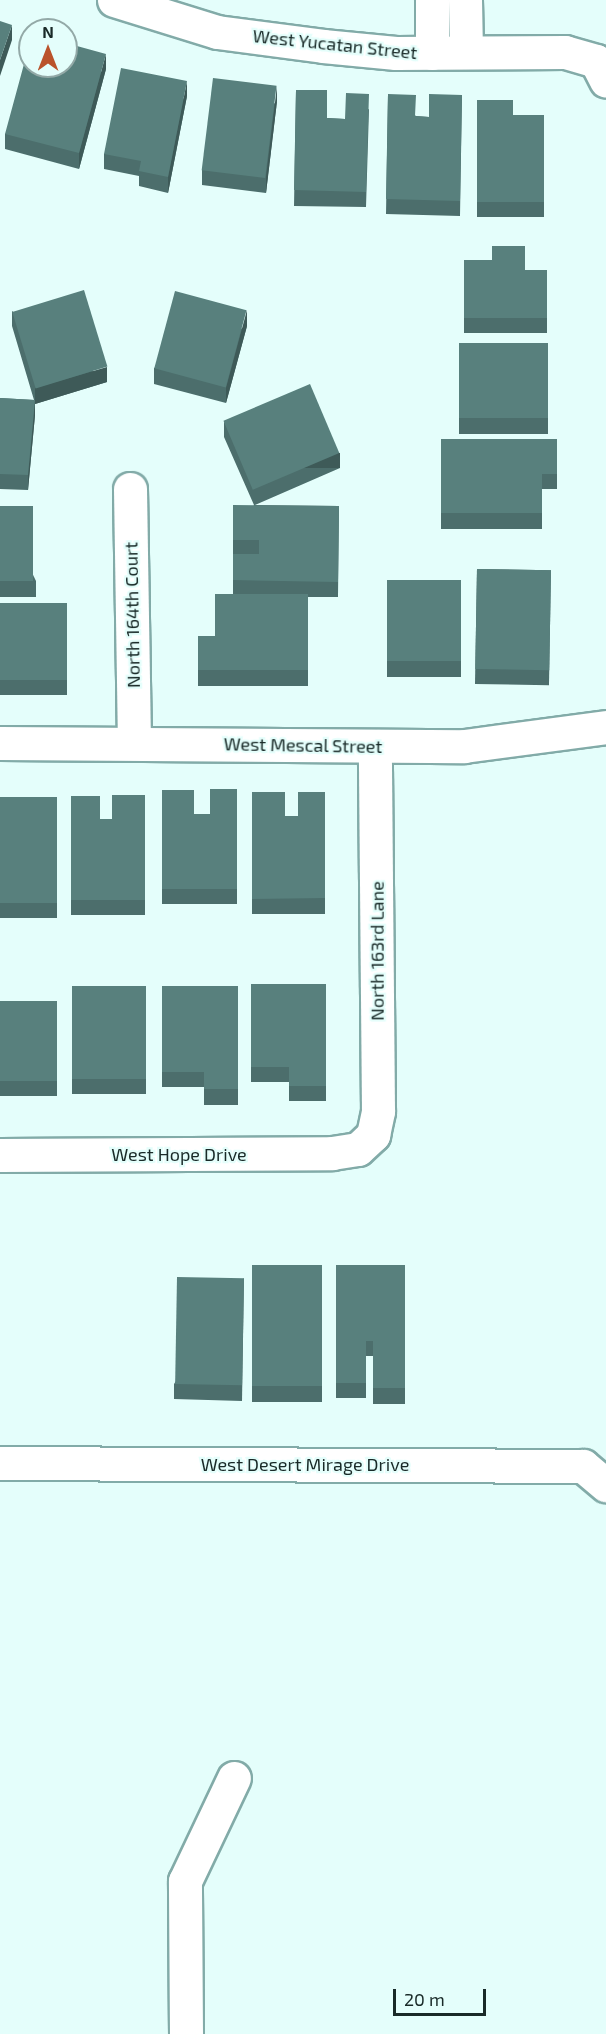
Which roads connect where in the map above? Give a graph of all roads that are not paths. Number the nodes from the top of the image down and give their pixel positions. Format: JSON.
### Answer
{"nodes":[{"id":1,"x":114,"y":0,"type":"edge"},
{"id":2,"x":432,"y":0,"type":"edge"},
{"id":3,"x":465,"y":0,"type":"edge"},
{"id":4,"x":466,"y":52,"type":"junction"},
{"id":5,"x":432,"y":53,"type":"junction"},
{"id":6,"x":601,"y":71,"type":"edge"},
{"id":7,"x":130,"y":489,"type":"dead end"},
{"id":8,"x":606,"y":728,"type":"edge"},
{"id":9,"x":134,"y":742,"type":"junction"},
{"id":10,"x":0,"y":743,"type":"edge"},
{"id":11,"x":375,"y":746,"type":"junction"},
{"id":12,"x":358,"y":1149,"type":"joint"},
{"id":13,"x":0,"y":1155,"type":"edge"},
{"id":14,"x":0,"y":1462,"type":"edge"},
{"id":15,"x":606,"y":1484,"type":"edge"},
{"id":16,"x":234,"y":1778,"type":"dead end"},
{"id":17,"x":186,"y":2034,"type":"edge"}],
"edges":[{"from":1,"to":5,"type":"street","name":"West Yucatan Street"},
{"from":2,"to":5,"type":"street"},
{"from":3,"to":4,"type":"street"},
{"from":4,"to":5,"type":"street","name":"West Yucatan Street"},
{"from":4,"to":6,"type":"street","name":"West Yucatan Street"},
{"from":7,"to":9,"type":"street","name":"North 164th Court"},
{"from":8,"to":11,"type":"street","name":"West Mescal Street"},
{"from":9,"to":10,"type":"street","name":"West Mescal Street"},
{"from":9,"to":11,"type":"street","name":"West Mescal Street"},
{"from":11,"to":12,"type":"street","name":"North 163rd Lane"},
{"from":12,"to":13,"type":"street","name":"West Hope Drive"},
{"from":14,"to":15,"type":"street","name":"West Desert Mirage Drive"},
{"from":16,"to":17,"type":"street"}]}
